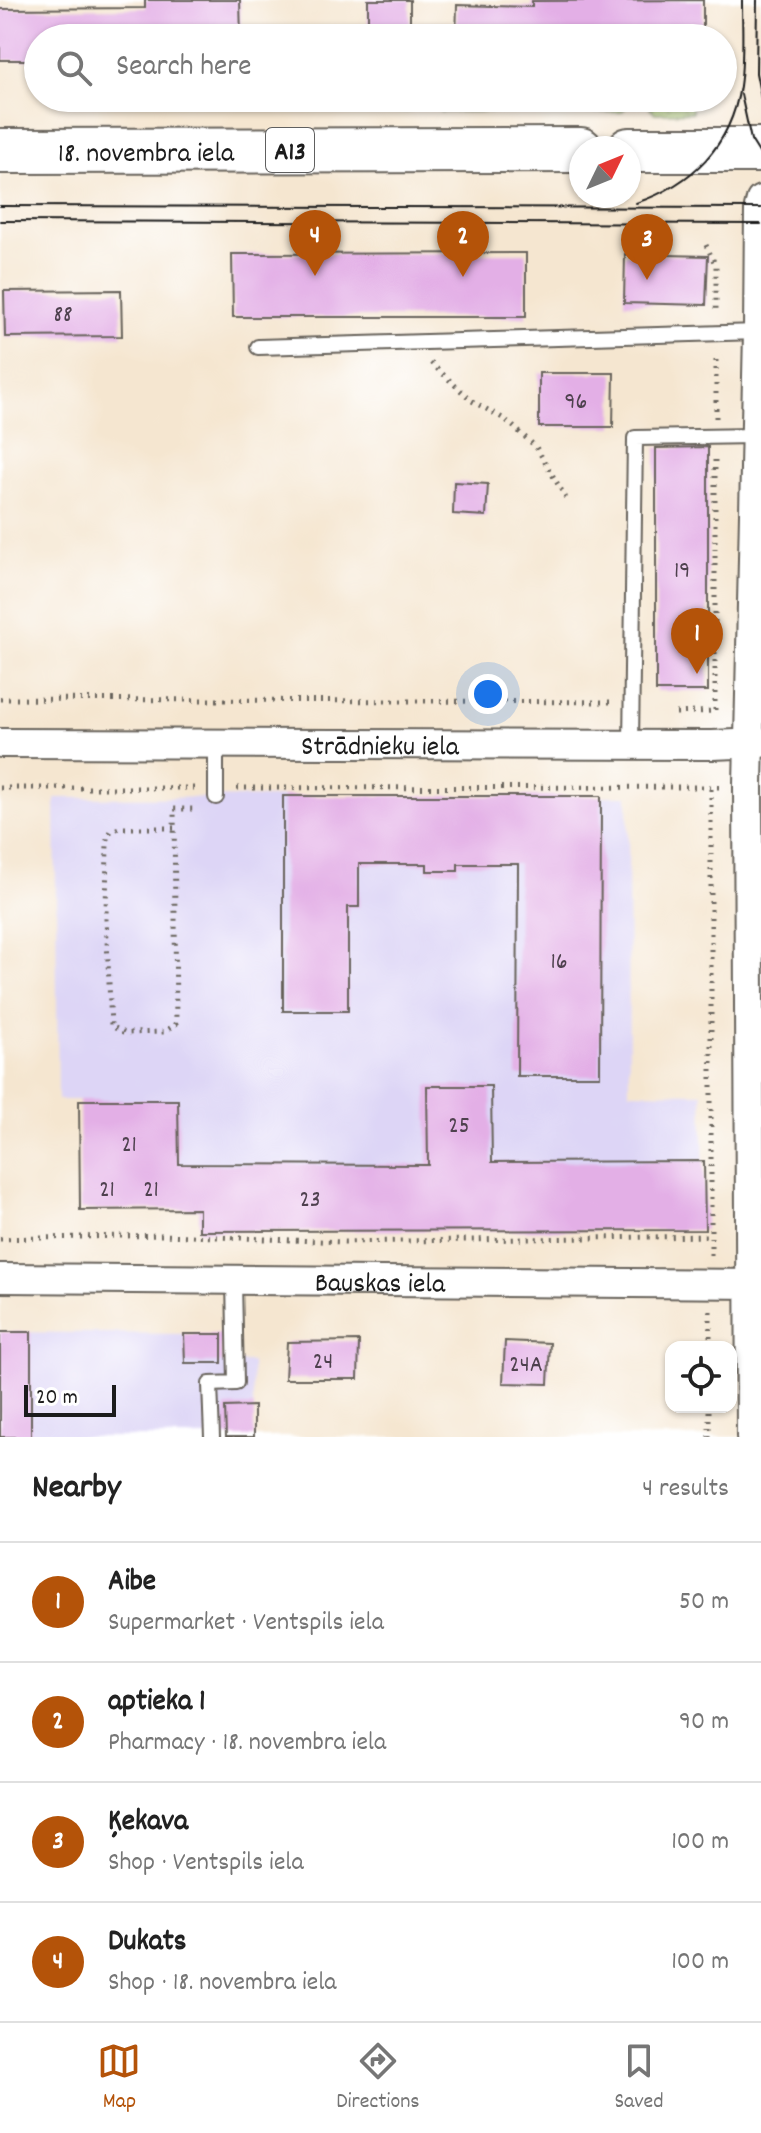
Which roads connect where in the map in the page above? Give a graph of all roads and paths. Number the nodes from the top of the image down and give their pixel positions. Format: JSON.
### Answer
{"nodes":[{"id":1,"x":569,"y":150,"type":"edge"},
{"id":2,"x":641,"y":150,"type":"edge"},
{"id":3,"x":761,"y":150,"type":"edge"},
{"id":4,"x":0,"y":151,"type":"edge"},
{"id":5,"x":761,"y":200,"type":"edge"},
{"id":6,"x":706,"y":245,"type":"dead end"},
{"id":7,"x":758,"y":332,"type":"junction"},
{"id":8,"x":716,"y":333,"type":"junction"},
{"id":9,"x":411,"y":342,"type":"junction"},
{"id":10,"x":258,"y":347,"type":"dead end"},
{"id":11,"x":755,"y":436,"type":"junction"},
{"id":12,"x":716,"y":437,"type":"junction"},
{"id":13,"x":566,"y":498,"type":"dead end"},
{"id":14,"x":0,"y":699,"type":"edge"},
{"id":15,"x":631,"y":702,"type":"junction"},
{"id":16,"x":0,"y":743,"type":"edge"},
{"id":17,"x":216,"y":743,"type":"junction"},
{"id":18,"x":755,"y":743,"type":"edge"},
{"id":19,"x":631,"y":745,"type":"junction"},
{"id":20,"x":0,"y":788,"type":"edge"},
{"id":21,"x":216,"y":793,"type":"junction"},
{"id":22,"x":202,"y":809,"type":"dead end"},
{"id":23,"x":174,"y":828,"type":"junction"},
{"id":24,"x":711,"y":1236,"type":"junction"},
{"id":25,"x":0,"y":1239,"type":"edge"},
{"id":26,"x":711,"y":1257,"type":"dead end"},
{"id":27,"x":0,"y":1278,"type":"edge"},
{"id":28,"x":234,"y":1280,"type":"junction"},
{"id":29,"x":756,"y":1284,"type":"edge"},
{"id":30,"x":710,"y":1306,"type":"dead end"},
{"id":31,"x":710,"y":1341,"type":"edge"},
{"id":32,"x":709,"y":1413,"type":"edge"},
{"id":33,"x":212,"y":1437,"type":"edge"},
{"id":34,"x":709,"y":1437,"type":"edge"},
{"id":35,"x":751,"y":1437,"type":"edge"}],
"edges":[{"from":1,"to":4,"type":"main road","name":"18. novembra iela","number":"A13"},
{"from":2,"to":3,"type":"main road"},
{"from":5,"to":7,"type":"street"},
{"from":6,"to":8,"type":"path"},
{"from":7,"to":8,"type":"lane"},
{"from":7,"to":11,"type":"street"},
{"from":8,"to":9,"type":"lane"},
{"from":8,"to":12,"type":"path"},
{"from":9,"to":10,"type":"lane"},
{"from":9,"to":13,"type":"path"},
{"from":11,"to":12,"type":"lane"},
{"from":11,"to":18,"type":"street"},
{"from":12,"to":15,"type":"lane"},
{"from":12,"to":15,"type":"path"},
{"from":14,"to":15,"type":"path"},
{"from":15,"to":19,"type":"lane"},
{"from":16,"to":17,"type":"street","name":"Strādnieku iela"},
{"from":17,"to":19,"type":"street","name":"Strādnieku iela"},
{"from":17,"to":21,"type":"lane"},
{"from":18,"to":19,"type":"street","name":"Strādnieku iela"},
{"from":18,"to":29,"type":"street"},
{"from":20,"to":21,"type":"path"},
{"from":21,"to":24,"type":"path"},
{"from":22,"to":23,"type":"path"},
{"from":23,"to":23,"type":"path"},
{"from":24,"to":25,"type":"path"},
{"from":24,"to":26,"type":"path"},
{"from":27,"to":28,"type":"street","name":"Bauskas iela"},
{"from":28,"to":29,"type":"street","name":"Bauskas iela"},
{"from":28,"to":33,"type":"lane"},
{"from":29,"to":35,"type":"street"},
{"from":30,"to":31,"type":"path"},
{"from":32,"to":34,"type":"path"}]}
